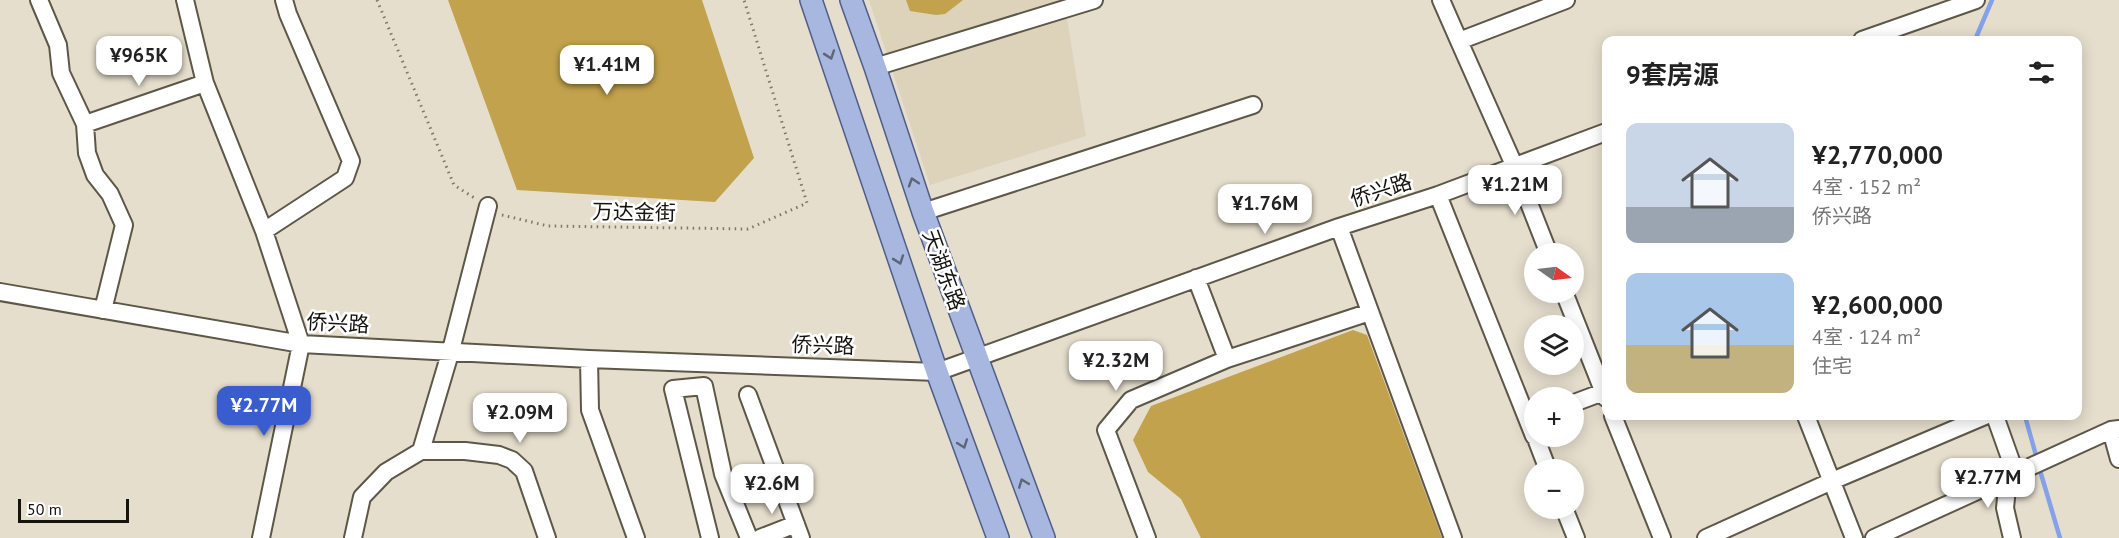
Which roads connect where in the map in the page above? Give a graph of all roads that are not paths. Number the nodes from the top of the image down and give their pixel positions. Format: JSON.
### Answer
{"nodes":[{"id":1,"x":39,"y":0,"type":"edge"},
{"id":2,"x":185,"y":0,"type":"edge"},
{"id":3,"x":284,"y":0,"type":"edge"},
{"id":4,"x":811,"y":0,"type":"edge"},
{"id":5,"x":851,"y":0,"type":"edge"},
{"id":6,"x":1094,"y":0,"type":"edge"},
{"id":7,"x":1441,"y":0,"type":"edge"},
{"id":8,"x":1566,"y":0,"type":"edge"},
{"id":9,"x":1976,"y":0,"type":"edge"},
{"id":10,"x":1067,"y":4,"type":"edge"},
{"id":11,"x":1873,"y":36,"type":"edge"},
{"id":12,"x":1459,"y":41,"type":"junction"},
{"id":13,"x":875,"y":68,"type":"junction"},
{"id":14,"x":205,"y":83,"type":"junction"},
{"id":15,"x":1253,"y":105,"type":"dead end"},
{"id":16,"x":85,"y":124,"type":"junction"},
{"id":17,"x":1602,"y":133,"type":"edge"},
{"id":18,"x":1514,"y":165,"type":"junction"},
{"id":19,"x":1438,"y":195,"type":"junction"},
{"id":20,"x":488,"y":206,"type":"road end"},
{"id":21,"x":923,"y":212,"type":"junction"},
{"id":22,"x":1339,"y":227,"type":"junction"},
{"id":23,"x":264,"y":231,"type":"junction"},
{"id":24,"x":1545,"y":243,"type":"edge"},
{"id":25,"x":1196,"y":278,"type":"junction"},
{"id":26,"x":0,"y":292,"type":"edge"},
{"id":27,"x":1569,"y":303,"type":"edge"},
{"id":28,"x":103,"y":310,"type":"junction"},
{"id":29,"x":1370,"y":312,"type":"junction"},
{"id":30,"x":301,"y":344,"type":"junction"},
{"id":31,"x":451,"y":350,"type":"junction"},
{"id":32,"x":976,"y":357,"type":"junction"},
{"id":33,"x":589,"y":359,"type":"junction"},
{"id":34,"x":1227,"y":359,"type":"junction"},
{"id":35,"x":936,"y":372,"type":"junction"},
{"id":36,"x":1602,"y":384,"type":"edge"},
{"id":37,"x":748,"y":395,"type":"dead end"},
{"id":38,"x":1602,"y":395,"type":"edge"},
{"id":39,"x":1584,"y":400,"type":"edge"},
{"id":40,"x":1524,"y":402,"type":"edge"},
{"id":41,"x":1615,"y":420,"type":"edge"},
{"id":42,"x":1808,"y":420,"type":"edge"},
{"id":43,"x":1976,"y":420,"type":"edge"},
{"id":44,"x":1997,"y":420,"type":"edge"},
{"id":45,"x":2115,"y":429,"type":"edge"},
{"id":46,"x":421,"y":451,"type":"junction"},
{"id":47,"x":2119,"y":459,"type":"edge"},
{"id":48,"x":2018,"y":474,"type":"junction"},
{"id":49,"x":1832,"y":481,"type":"junction"},
{"id":50,"x":1568,"y":519,"type":"edge"},
{"id":51,"x":799,"y":531,"type":"edge"},
{"id":52,"x":261,"y":538,"type":"edge"},
{"id":53,"x":353,"y":538,"type":"edge"},
{"id":54,"x":547,"y":538,"type":"edge"},
{"id":55,"x":636,"y":538,"type":"edge"},
{"id":56,"x":710,"y":538,"type":"edge"},
{"id":57,"x":749,"y":538,"type":"edge"},
{"id":58,"x":760,"y":538,"type":"edge"},
{"id":59,"x":998,"y":538,"type":"edge"},
{"id":60,"x":1044,"y":538,"type":"edge"},
{"id":61,"x":1147,"y":538,"type":"edge"},
{"id":62,"x":1453,"y":538,"type":"edge"},
{"id":63,"x":1576,"y":538,"type":"edge"},
{"id":64,"x":1662,"y":538,"type":"edge"},
{"id":65,"x":1706,"y":538,"type":"edge"},
{"id":66,"x":1854,"y":538,"type":"edge"},
{"id":67,"x":1874,"y":538,"type":"edge"},
{"id":68,"x":2012,"y":538,"type":"edge"}],
"edges":[{"from":1,"to":16,"type":"street"},
{"from":2,"to":14,"type":"street"},
{"from":3,"to":23,"type":"street"},
{"from":4,"to":35,"type":"main road","name":"天湖东路","one_way":true},
{"from":5,"to":13,"type":"main road","name":"天湖东路"},
{"from":6,"to":10,"type":"street"},
{"from":7,"to":12,"type":"street"},
{"from":8,"to":12,"type":"street"},
{"from":9,"to":11,"type":"street"},
{"from":10,"to":13,"type":"street"},
{"from":12,"to":18,"type":"street"},
{"from":21,"to":13,"type":"main road","name":"天湖东路","one_way":true},
{"from":14,"to":16,"type":"street"},
{"from":14,"to":23,"type":"street"},
{"from":15,"to":21,"type":"street"},
{"from":16,"to":28,"type":"street"},
{"from":17,"to":18,"type":"street","name":"侨兴路"},
{"from":18,"to":19,"type":"street","name":"侨兴路"},
{"from":18,"to":24,"type":"street"},
{"from":19,"to":22,"type":"street","name":"侨兴路"},
{"from":19,"to":40,"type":"street"},
{"from":20,"to":31,"type":"street"},
{"from":21,"to":32,"type":"main road","name":"天湖东路"},
{"from":22,"to":25,"type":"street","name":"侨兴路"},
{"from":22,"to":29,"type":"street"},
{"from":23,"to":30,"type":"street"},
{"from":25,"to":32,"type":"street","name":"侨兴路"},
{"from":25,"to":34,"type":"street"},
{"from":26,"to":28,"type":"street","name":"侨兴路"},
{"from":27,"to":36,"type":"street"},
{"from":28,"to":30,"type":"street","name":"侨兴路"},
{"from":29,"to":34,"type":"street"},
{"from":29,"to":62,"type":"street"},
{"from":30,"to":31,"type":"street","name":"侨兴路"},
{"from":30,"to":52,"type":"street"},
{"from":31,"to":33,"type":"street","name":"侨兴路"},
{"from":31,"to":46,"type":"street"},
{"from":32,"to":35,"type":"street","name":"侨兴路"},
{"from":60,"to":32,"type":"main road","name":"天湖东路","one_way":true},
{"from":33,"to":35,"type":"street","name":"侨兴路"},
{"from":33,"to":55,"type":"street"},
{"from":34,"to":61,"type":"street"},
{"from":35,"to":59,"type":"main road","name":"天湖东路","one_way":true},
{"from":37,"to":51,"type":"street"},
{"from":38,"to":39,"type":"street"},
{"from":41,"to":64,"type":"street"},
{"from":42,"to":49,"type":"street"},
{"from":43,"to":49,"type":"street"},
{"from":44,"to":48,"type":"street"},
{"from":45,"to":47,"type":"street"},
{"from":45,"to":48,"type":"street"},
{"from":46,"to":53,"type":"street"},
{"from":46,"to":54,"type":"street"},
{"from":48,"to":67,"type":"street"},
{"from":48,"to":68,"type":"street"},
{"from":49,"to":65,"type":"street"},
{"from":49,"to":66,"type":"street"},
{"from":50,"to":63,"type":"street"},
{"from":51,"to":58,"type":"street"},
{"from":56,"to":57,"type":"street"}]}
